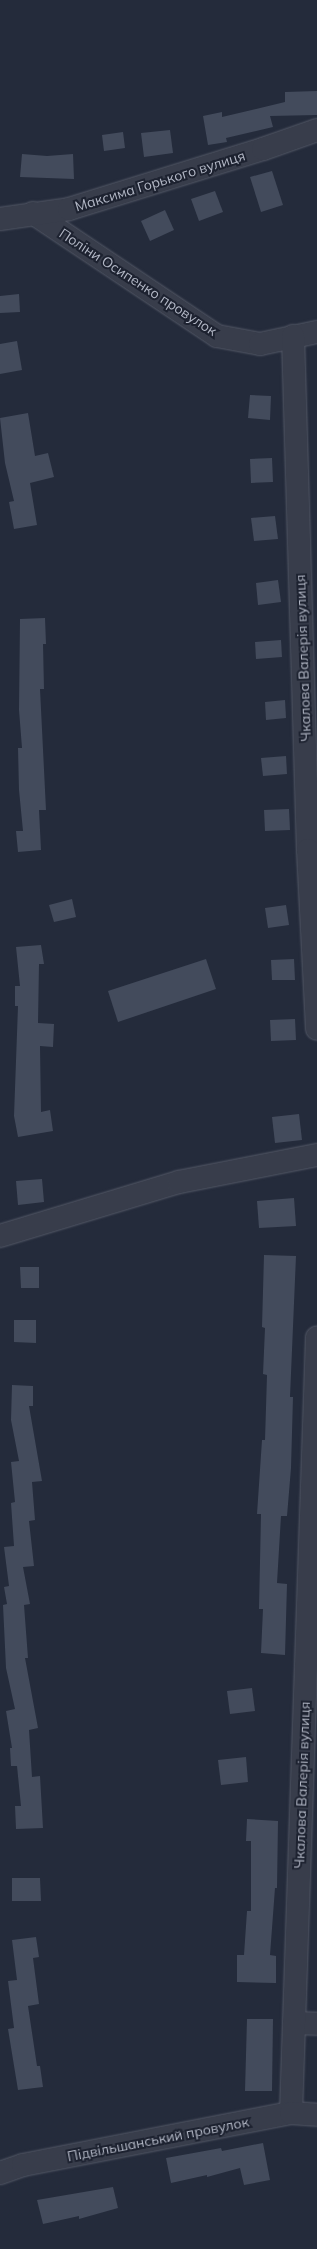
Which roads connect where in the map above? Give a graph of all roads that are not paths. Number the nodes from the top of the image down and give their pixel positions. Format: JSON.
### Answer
{"nodes":[{"id":1,"x":317,"y":130,"type":"edge"},
{"id":2,"x":33,"y":213,"type":"junction"},
{"id":3,"x":0,"y":219,"type":"edge"},
{"id":4,"x":317,"y":332,"type":"edge"},
{"id":5,"x":293,"y":336,"type":"junction"},
{"id":6,"x":317,"y":1029,"type":"edge"},
{"id":7,"x":317,"y":1155,"type":"edge"},
{"id":8,"x":0,"y":1236,"type":"edge"},
{"id":9,"x":317,"y":1336,"type":"edge"},
{"id":10,"x":294,"y":2024,"type":"junction"},
{"id":11,"x":317,"y":2024,"type":"edge"},
{"id":12,"x":291,"y":2113,"type":"junction"},
{"id":13,"x":317,"y":2115,"type":"edge"},
{"id":14,"x":0,"y":2173,"type":"edge"}],
"edges":[{"from":1,"to":2,"type":"street","name":"Максима Горького вулиця"},
{"from":2,"to":3,"type":"street","name":"Максима Горького вулиця"},
{"from":2,"to":5,"type":"street","name":"Поліни Осипенко провулок"},
{"from":4,"to":5,"type":"street","name":"Поліни Осипенко провулок"},
{"from":5,"to":6,"type":"street","name":"Чкалова Валерія вулиця"},
{"from":7,"to":8,"type":"street"},
{"from":9,"to":10,"type":"street","name":"Чкалова Валерія вулиця"},
{"from":10,"to":11,"type":"street"},
{"from":10,"to":12,"type":"street","name":"Чкалова Валерія вулиця"},
{"from":12,"to":13,"type":"street","name":"Підвільшанський провулок"},
{"from":12,"to":14,"type":"street","name":"Підвільшанський провулок"}]}
